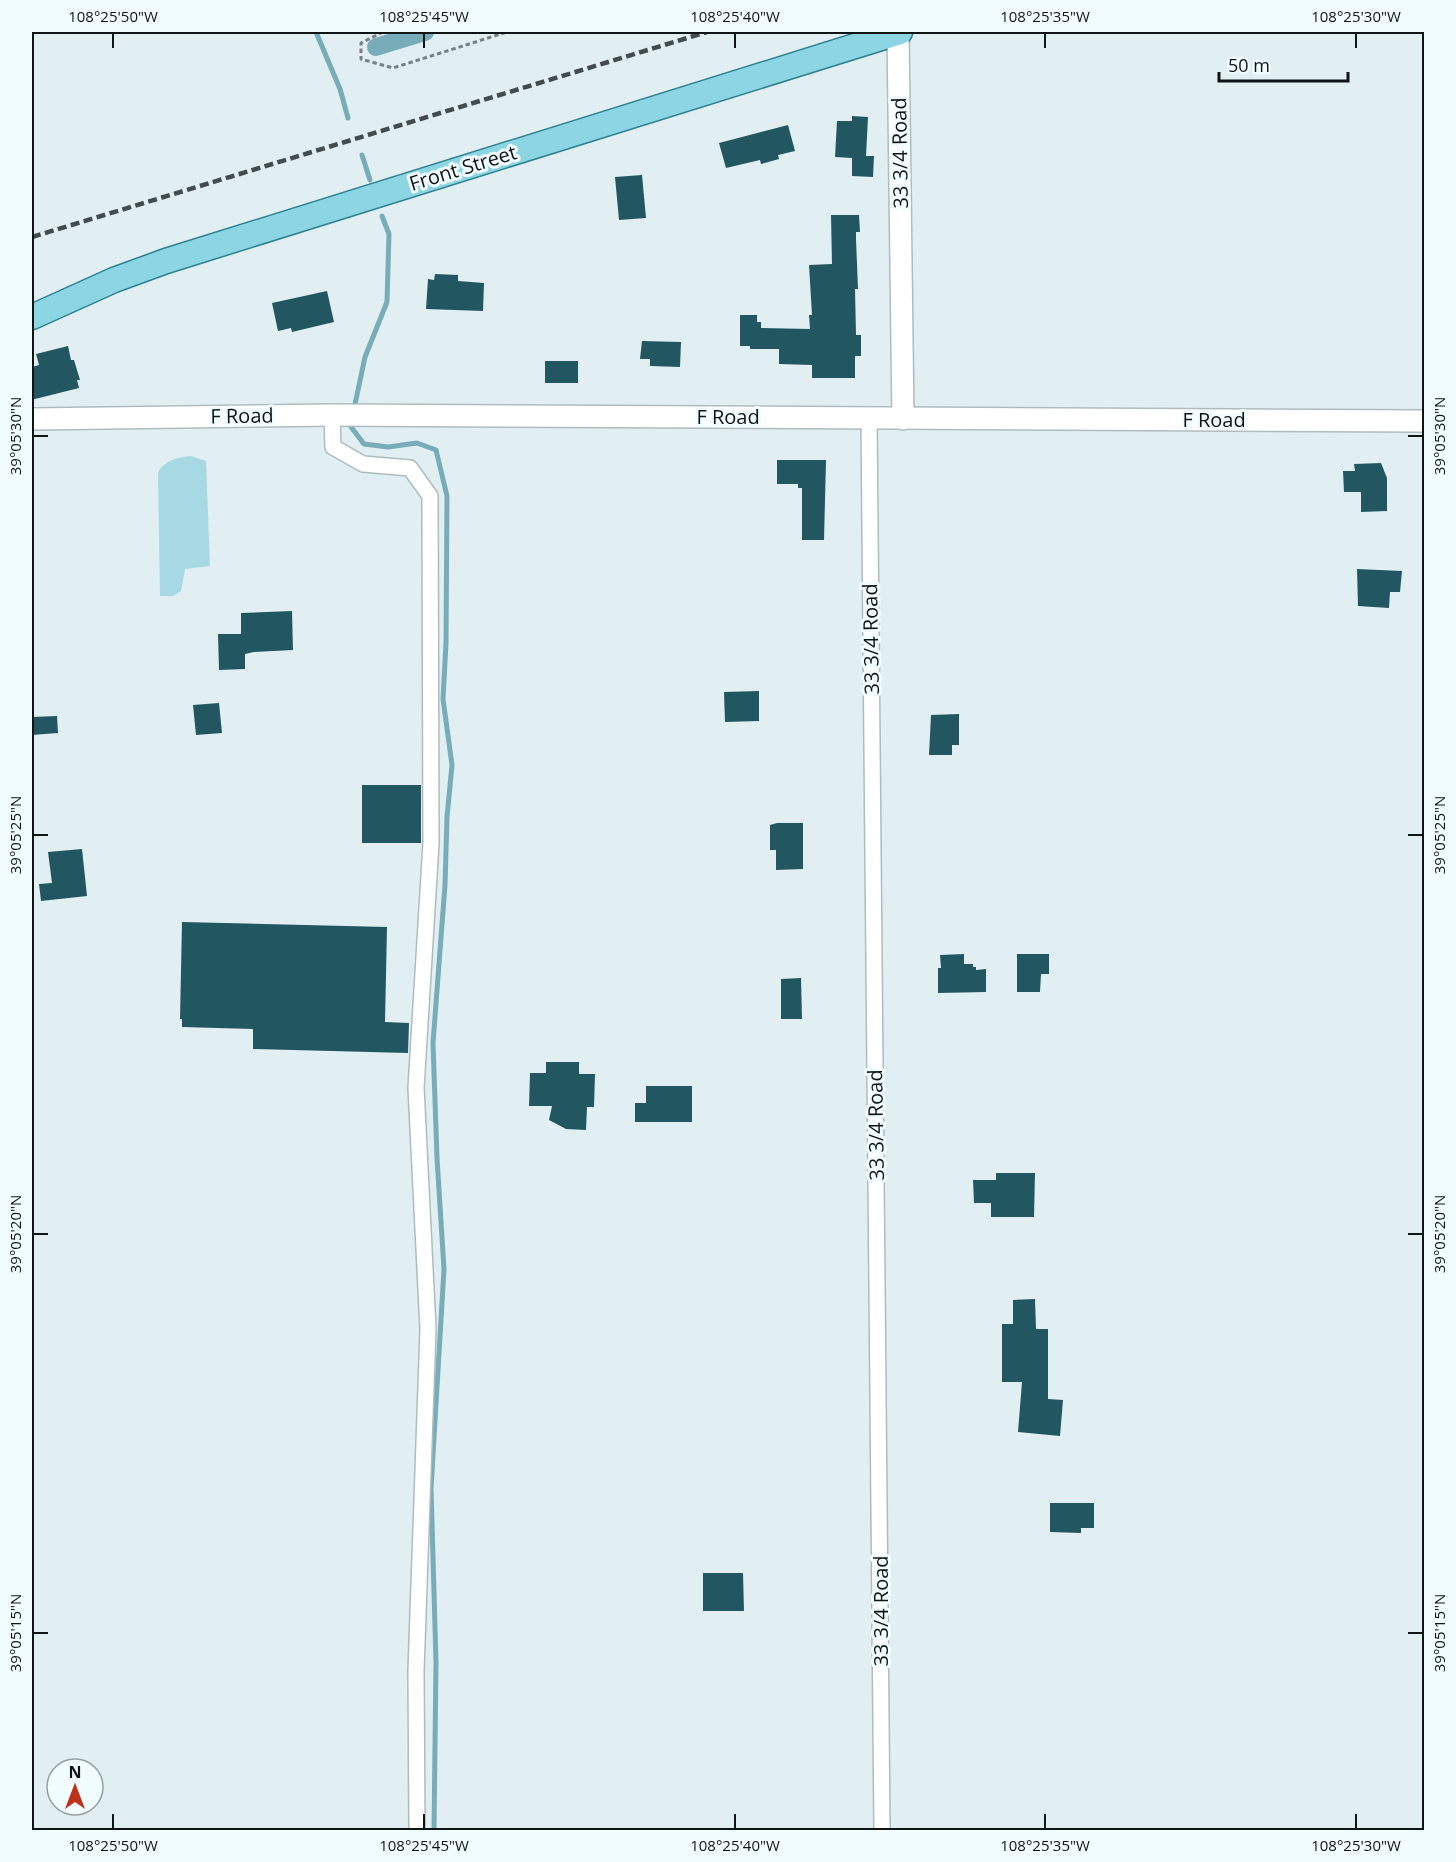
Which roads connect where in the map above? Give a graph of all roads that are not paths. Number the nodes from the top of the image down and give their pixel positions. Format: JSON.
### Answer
{"nodes":[{"id":1,"x":899,"y":32,"type":"edge"},
{"id":2,"x":32,"y":316,"type":"edge"},
{"id":3,"x":332,"y":416,"type":"junction"},
{"id":4,"x":32,"y":418,"type":"edge"},
{"id":5,"x":869,"y":419,"type":"junction"},
{"id":6,"x":903,"y":419,"type":"junction"},
{"id":7,"x":1425,"y":421,"type":"edge"},
{"id":8,"x":417,"y":1830,"type":"edge"},
{"id":9,"x":882,"y":1830,"type":"edge"}],
"edges":[{"from":1,"to":2,"type":"main road","name":"Front Street"},
{"from":1,"to":6,"type":"street","name":"33 3/4 Road"},
{"from":3,"to":4,"type":"street","name":"F Road"},
{"from":3,"to":5,"type":"street","name":"F Road"},
{"from":3,"to":8,"type":"street"},
{"from":5,"to":6,"type":"street","name":"F Road"},
{"from":5,"to":9,"type":"street","name":"33 3/4 Road"},
{"from":6,"to":7,"type":"street","name":"F Road"}]}
